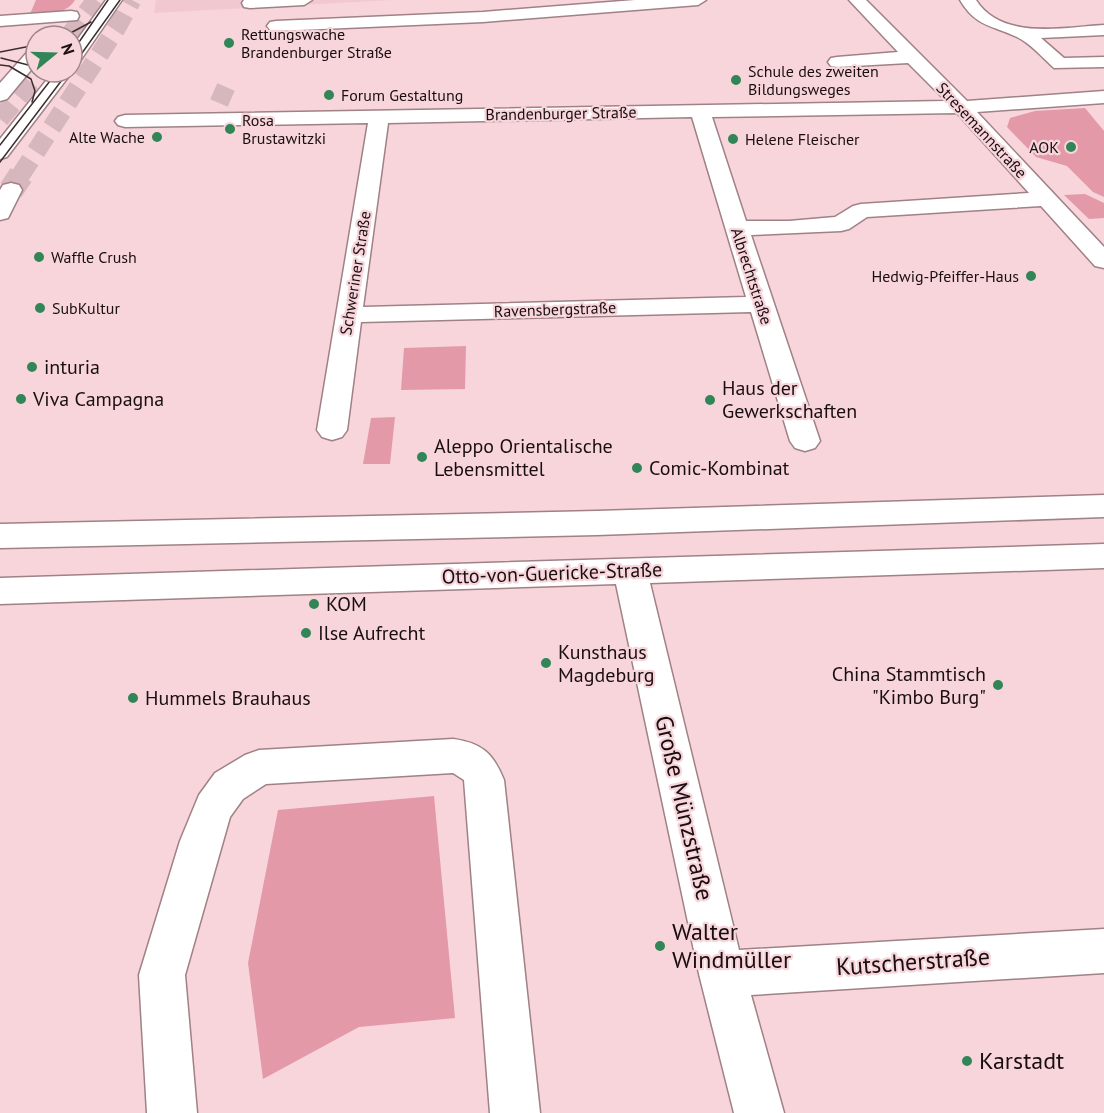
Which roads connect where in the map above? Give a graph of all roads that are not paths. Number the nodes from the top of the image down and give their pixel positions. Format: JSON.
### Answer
{"nodes":[{"id":1,"x":114,"y":0,"type":"edge"},
{"id":2,"x":304,"y":0,"type":"edge"},
{"id":3,"x":698,"y":0,"type":"edge"},
{"id":4,"x":857,"y":0,"type":"edge"},
{"id":5,"x":968,"y":0,"type":"edge"},
{"id":6,"x":250,"y":3,"type":"dead end"},
{"id":7,"x":483,"y":17,"type":"junction"},
{"id":8,"x":0,"y":21,"type":"edge"},
{"id":9,"x":63,"y":24,"type":"edge"},
{"id":10,"x":276,"y":26,"type":"dead end"},
{"id":11,"x":1104,"y":30,"type":"edge"},
{"id":12,"x":1025,"y":34,"type":"junction"},
{"id":13,"x":469,"y":37,"type":"dead end"},
{"id":14,"x":84,"y":42,"type":"edge"},
{"id":15,"x":24,"y":56,"type":"edge"},
{"id":16,"x":9,"y":57,"type":"dead end"},
{"id":17,"x":912,"y":57,"type":"junction"},
{"id":18,"x":837,"y":62,"type":"dead end"},
{"id":19,"x":1104,"y":62,"type":"edge"},
{"id":20,"x":24,"y":67,"type":"edge"},
{"id":21,"x":54,"y":84,"type":"edge"},
{"id":22,"x":3,"y":88,"type":"edge"},
{"id":23,"x":1104,"y":97,"type":"edge"},
{"id":24,"x":962,"y":107,"type":"junction"},
{"id":25,"x":700,"y":111,"type":"junction"},
{"id":26,"x":379,"y":116,"type":"junction"},
{"id":27,"x":125,"y":121,"type":"dead end"},
{"id":28,"x":0,"y":153,"type":"tunnel mouth"},
{"id":29,"x":10,"y":190,"type":"tunnel mouth"},
{"id":30,"x":1046,"y":199,"type":"junction"},
{"id":31,"x":0,"y":213,"type":"edge"},
{"id":32,"x":737,"y":228,"type":"junction"},
{"id":33,"x":1104,"y":261,"type":"edge"},
{"id":34,"x":761,"y":304,"type":"junction"},
{"id":35,"x":350,"y":315,"type":"junction"},
{"id":36,"x":332,"y":430,"type":"dead end"},
{"id":37,"x":805,"y":441,"type":"dead end"},
{"id":38,"x":1104,"y":506,"type":"edge"},
{"id":39,"x":0,"y":536,"type":"edge"},
{"id":40,"x":1104,"y":556,"type":"edge"},
{"id":41,"x":630,"y":571,"type":"junction"},
{"id":42,"x":0,"y":591,"type":"edge"},
{"id":43,"x":1104,"y":951,"type":"edge"},
{"id":44,"x":722,"y":974,"type":"junction"},
{"id":45,"x":172,"y":1113,"type":"edge"},
{"id":46,"x":514,"y":1113,"type":"edge"},
{"id":47,"x":759,"y":1113,"type":"edge"}],
"edges":[{"from":1,"to":14,"type":"street"},
{"from":2,"to":6,"type":"street"},
{"from":3,"to":7,"type":"street"},
{"from":4,"to":17,"type":"street","name":"Stresemannstraße"},
{"from":5,"to":12,"type":"street"},
{"from":7,"to":10,"type":"street"},
{"from":7,"to":13,"type":"street"},
{"from":8,"to":9,"type":"street"},
{"from":11,"to":12,"type":"street"},
{"from":12,"to":19,"type":"street"},
{"from":15,"to":16,"type":"street"},
{"from":17,"to":18,"type":"street"},
{"from":17,"to":24,"type":"street","name":"Stresemannstraße"},
{"from":20,"to":22,"type":"street"},
{"from":21,"to":28,"type":"street"},
{"from":23,"to":24,"type":"street","name":"Brandenburger Straße"},
{"from":24,"to":25,"type":"street","name":"Brandenburger Straße"},
{"from":24,"to":30,"type":"street","name":"Stresemannstraße"},
{"from":25,"to":26,"type":"street","name":"Brandenburger Straße"},
{"from":25,"to":32,"type":"street","name":"Albrechtstraße"},
{"from":26,"to":27,"type":"street","name":"Brandenburger Straße"},
{"from":26,"to":35,"type":"street","name":"Schweriner Straße"},
{"from":29,"to":31,"type":"street"},
{"from":30,"to":32,"type":"street"},
{"from":30,"to":33,"type":"street","name":"Stresemannstraße"},
{"from":32,"to":34,"type":"street","name":"Albrechtstraße"},
{"from":34,"to":35,"type":"street","name":"Ravensbergstraße"},
{"from":34,"to":37,"type":"street","name":"Albrechtstraße"},
{"from":35,"to":36,"type":"street","name":"Schweriner Straße"},
{"from":38,"to":39,"type":"street"},
{"from":40,"to":41,"type":"street","name":"Otto-von-Guericke-Straße"},
{"from":41,"to":42,"type":"street","name":"Otto-von-Guericke-Straße"},
{"from":41,"to":44,"type":"street","name":"Große Münzstraße"},
{"from":43,"to":44,"type":"street","name":"Kutscherstraße"},
{"from":44,"to":47,"type":"street","name":"Große Münzstraße"},
{"from":45,"to":46,"type":"street"}]}
